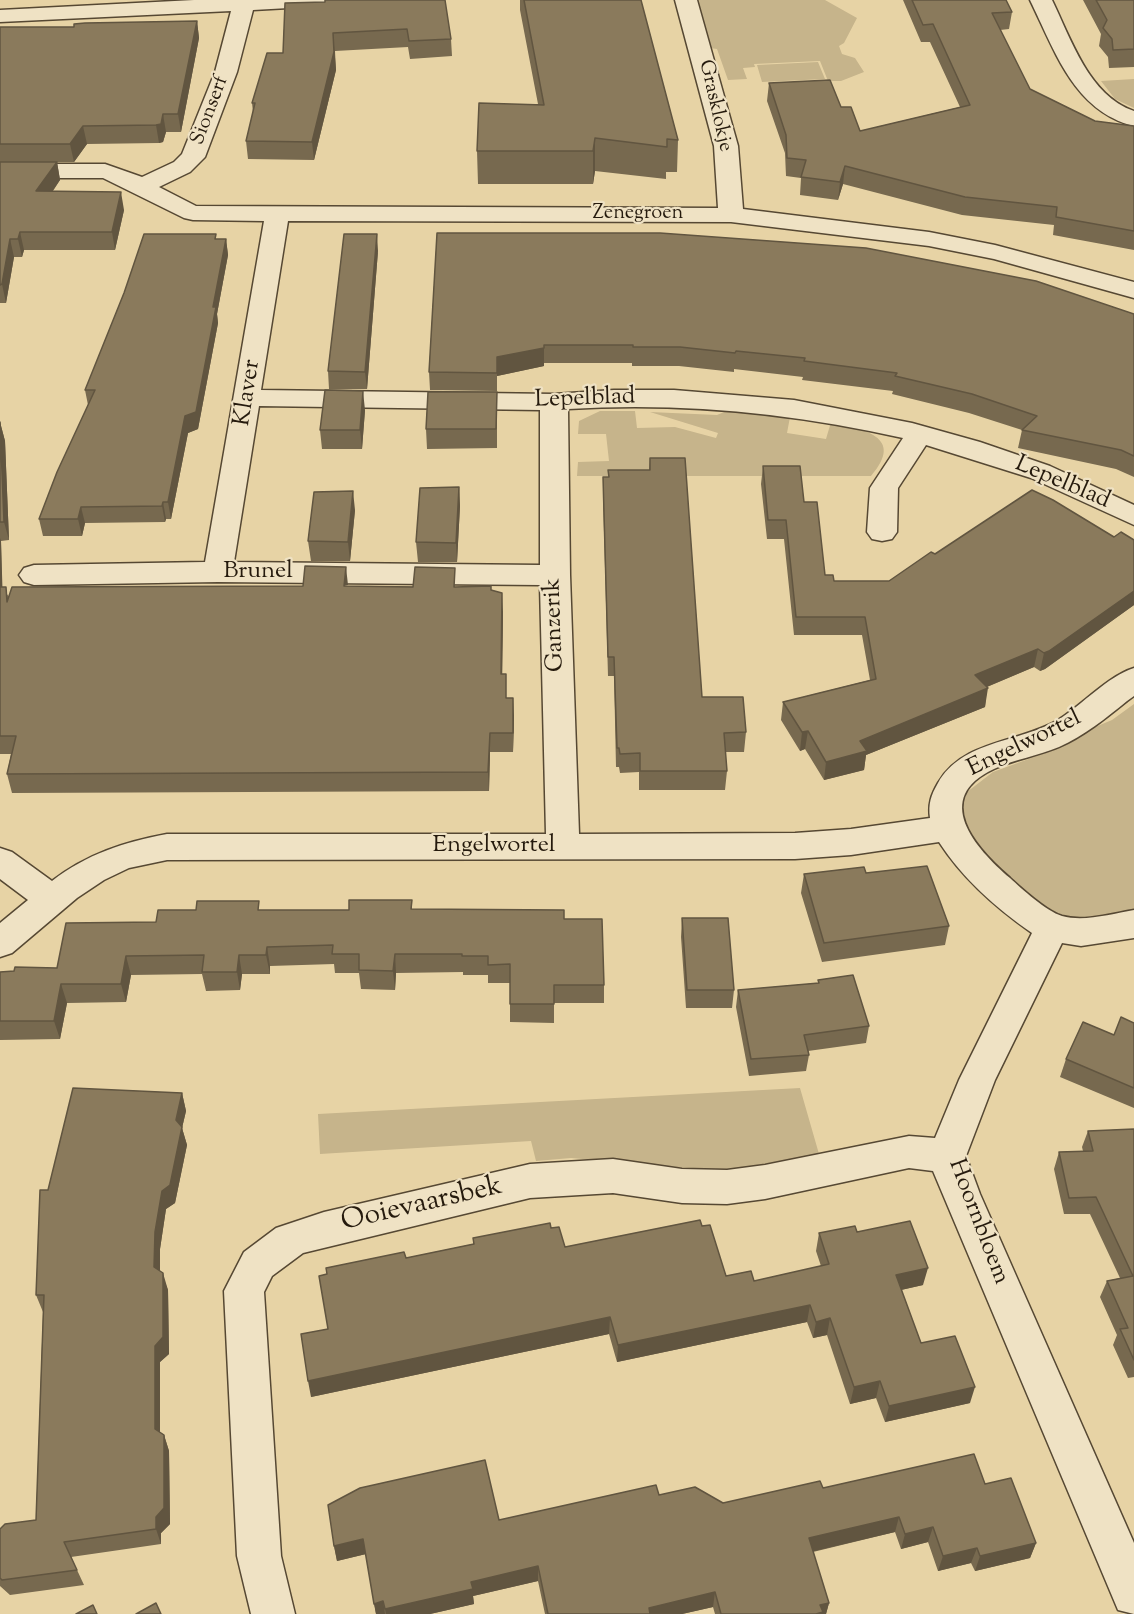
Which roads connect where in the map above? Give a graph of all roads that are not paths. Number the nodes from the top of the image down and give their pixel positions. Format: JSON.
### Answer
{"nodes":[{"id":1,"x":325,"y":0,"type":"edge"},
{"id":2,"x":686,"y":0,"type":"edge"},
{"id":3,"x":1041,"y":0,"type":"edge"},
{"id":4,"x":244,"y":4,"type":"junction"},
{"id":5,"x":0,"y":16,"type":"edge"},
{"id":6,"x":1134,"y":119,"type":"edge"},
{"id":7,"x":0,"y":171,"type":"edge"},
{"id":8,"x":141,"y":187,"type":"junction"},
{"id":9,"x":278,"y":214,"type":"junction"},
{"id":10,"x":731,"y":215,"type":"junction"},
{"id":11,"x":1134,"y":290,"type":"edge"},
{"id":12,"x":248,"y":398,"type":"junction"},
{"id":13,"x":554,"y":402,"type":"junction"},
{"id":14,"x":919,"y":435,"type":"junction"},
{"id":15,"x":1134,"y":516,"type":"edge"},
{"id":16,"x":882,"y":532,"type":"dead end"},
{"id":17,"x":218,"y":572,"type":"junction"},
{"id":18,"x":34,"y":575,"type":"dead end"},
{"id":19,"x":555,"y":575,"type":"junction"},
{"id":20,"x":1134,"y":679,"type":"edge"},
{"id":21,"x":948,"y":828,"type":"junction"},
{"id":22,"x":562,"y":848,"type":"junction"},
{"id":23,"x":0,"y":861,"type":"edge"},
{"id":24,"x":54,"y":900,"type":"junction"},
{"id":25,"x":1134,"y":924,"type":"edge"},
{"id":26,"x":1052,"y":928,"type":"junction"},
{"id":27,"x":0,"y":943,"type":"edge"},
{"id":28,"x":947,"y":1156,"type":"junction"},
{"id":29,"x":1134,"y":1594,"type":"edge"},
{"id":30,"x":273,"y":1614,"type":"edge"}],
"edges":[{"from":1,"to":4,"type":"street"},
{"from":2,"to":10,"type":"street","name":"Grasklokje"},
{"from":3,"to":6,"type":"street"},
{"from":4,"to":5,"type":"street"},
{"from":4,"to":8,"type":"street","name":"Sionserf"},
{"from":7,"to":8,"type":"street"},
{"from":8,"to":9,"type":"street","name":"Zenegroen"},
{"from":9,"to":10,"type":"street","name":"Zenegroen"},
{"from":9,"to":12,"type":"street","name":"Klaver"},
{"from":10,"to":11,"type":"street","name":"Zenegroen"},
{"from":12,"to":13,"type":"street","name":"Lepelblad"},
{"from":12,"to":17,"type":"street","name":"Klaver"},
{"from":13,"to":14,"type":"street","name":"Lepelblad"},
{"from":13,"to":19,"type":"street","name":"Ganzerik"},
{"from":14,"to":15,"type":"street","name":"Lepelblad"},
{"from":14,"to":16,"type":"street"},
{"from":17,"to":18,"type":"street","name":"Brunel"},
{"from":17,"to":19,"type":"street","name":"Brunel"},
{"from":19,"to":22,"type":"street","name":"Ganzerik"},
{"from":20,"to":21,"type":"street","name":"Engelwortel"},
{"from":21,"to":22,"type":"street","name":"Engelwortel"},
{"from":21,"to":26,"type":"street","name":"Engelwortel"},
{"from":22,"to":24,"type":"street","name":"Engelwortel"},
{"from":23,"to":24,"type":"street"},
{"from":24,"to":27,"type":"street","name":"Engelwortel"},
{"from":25,"to":26,"type":"street"},
{"from":26,"to":28,"type":"street","name":"Hoornbloem"},
{"from":28,"to":29,"type":"street","name":"Hoornbloem"},
{"from":28,"to":30,"type":"street","name":"Ooievaarsbek"}]}
